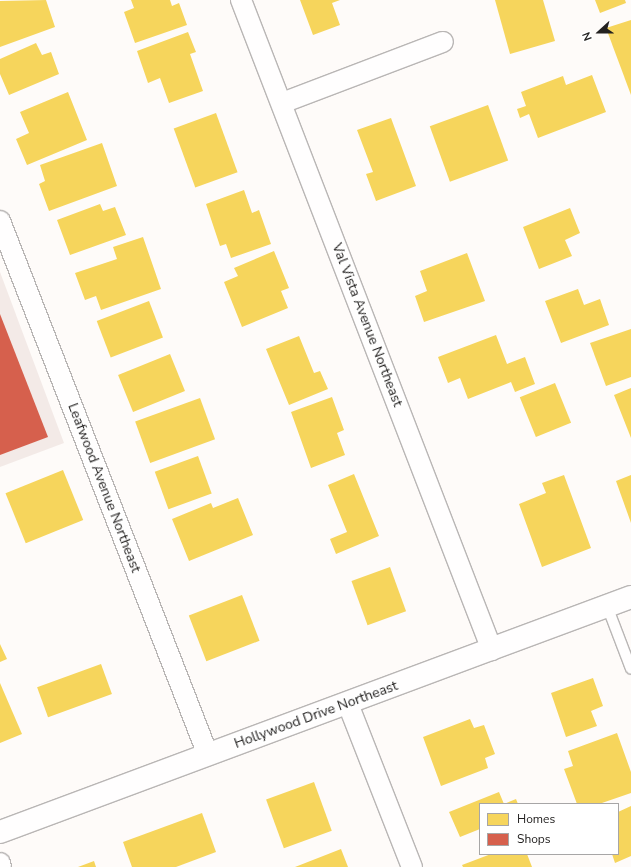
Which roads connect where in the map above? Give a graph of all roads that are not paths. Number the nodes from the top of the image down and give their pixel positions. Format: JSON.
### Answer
{"nodes":[{"id":1,"x":241,"y":0,"type":"edge"},
{"id":2,"x":443,"y":42,"type":"dead end"},
{"id":3,"x":282,"y":104,"type":"junction"},
{"id":4,"x":0,"y":221,"type":"edge"},
{"id":5,"x":631,"y":597,"type":"edge"},
{"id":6,"x":607,"y":606,"type":"junction"},
{"id":7,"x":492,"y":650,"type":"junction"},
{"id":8,"x":631,"y":668,"type":"edge"},
{"id":9,"x":348,"y":704,"type":"junction"},
{"id":10,"x":208,"y":755,"type":"junction"},
{"id":11,"x":0,"y":832,"type":"edge"},
{"id":12,"x":0,"y":863,"type":"edge"},
{"id":13,"x":1,"y":867,"type":"edge"},
{"id":14,"x":412,"y":867,"type":"edge"}],
"edges":[{"from":1,"to":3,"type":"street","name":"Val Vista Avenue Northeast"},
{"from":2,"to":3,"type":"street"},
{"from":3,"to":7,"type":"street","name":"Val Vista Avenue Northeast"},
{"from":4,"to":10,"type":"street","name":"Leafwood Avenue Northeast"},
{"from":5,"to":6,"type":"street","name":"Hollywood Drive Northeast"},
{"from":6,"to":7,"type":"street","name":"Hollywood Drive Northeast"},
{"from":6,"to":8,"type":"lane"},
{"from":7,"to":9,"type":"street","name":"Hollywood Drive Northeast"},
{"from":9,"to":10,"type":"street","name":"Hollywood Drive Northeast"},
{"from":9,"to":14,"type":"street"},
{"from":10,"to":11,"type":"street","name":"Hollywood Drive Northeast"},
{"from":12,"to":13,"type":"street"}]}
